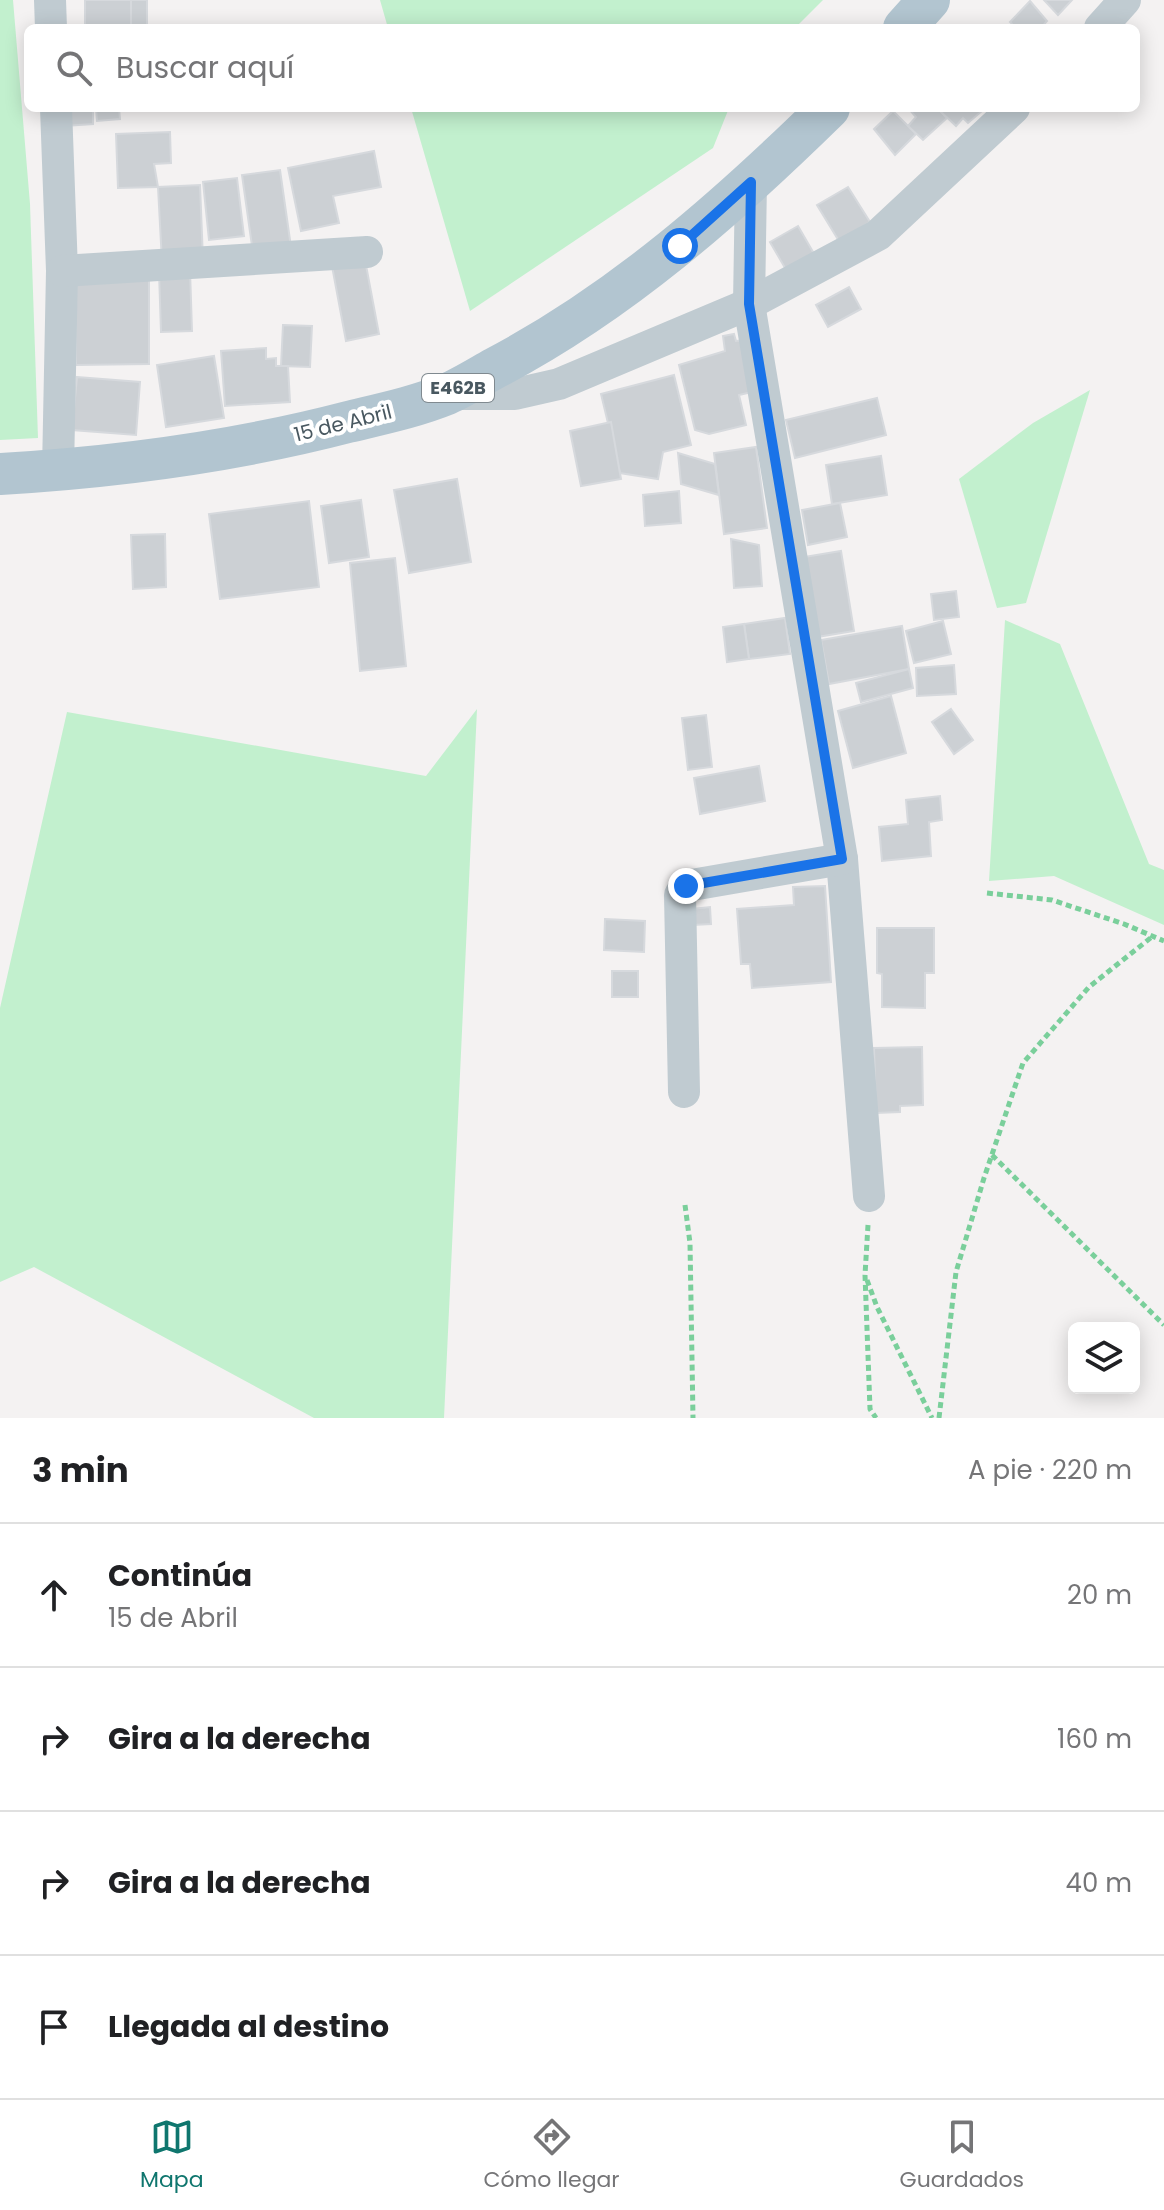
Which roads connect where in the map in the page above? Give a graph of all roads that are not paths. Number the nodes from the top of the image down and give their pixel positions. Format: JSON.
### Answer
{"nodes":[{"id":1,"x":50,"y":0,"type":"edge"},
{"id":2,"x":929,"y":0,"type":"edge"},
{"id":3,"x":1125,"y":0,"type":"edge"},
{"id":4,"x":51,"y":24,"type":"edge"},
{"id":5,"x":908,"y":24,"type":"edge"},
{"id":6,"x":1104,"y":24,"type":"edge"},
{"id":7,"x":56,"y":112,"type":"edge"},
{"id":8,"x":825,"y":112,"type":"edge"},
{"id":9,"x":1010,"y":112,"type":"edge"},
{"id":10,"x":751,"y":182,"type":"junction"},
{"id":11,"x":367,"y":252,"type":"dead end"},
{"id":12,"x":62,"y":271,"type":"junction"},
{"id":13,"x":749,"y":304,"type":"junction"},
{"id":14,"x":447,"y":394,"type":"junction"},
{"id":15,"x":58,"y":470,"type":"junction"},
{"id":16,"x":0,"y":474,"type":"edge"},
{"id":17,"x":842,"y":859,"type":"junction"},
{"id":18,"x":684,"y":1092,"type":"dead end"},
{"id":19,"x":869,"y":1196,"type":"road end"}],
"edges":[{"from":1,"to":4,"type":"street"},
{"from":2,"to":5,"type":"main road"},
{"from":3,"to":6,"type":"street"},
{"from":7,"to":12,"type":"street"},
{"from":8,"to":10,"type":"main road","name":"15 de Abril","number":"E462B"},
{"from":9,"to":13,"type":"street"},
{"from":10,"to":13,"type":"street"},
{"from":10,"to":14,"type":"main road","name":"15 de Abril","number":"E462B"},
{"from":11,"to":12,"type":"street"},
{"from":12,"to":15,"type":"street"},
{"from":13,"to":14,"type":"street"},
{"from":13,"to":17,"type":"street"},
{"from":14,"to":15,"type":"main road","name":"15 de Abril","number":"E462B"},
{"from":15,"to":16,"type":"main road","name":"15 de Abril","number":"E462B"},
{"from":17,"to":18,"type":"street"},
{"from":17,"to":19,"type":"street"}]}
